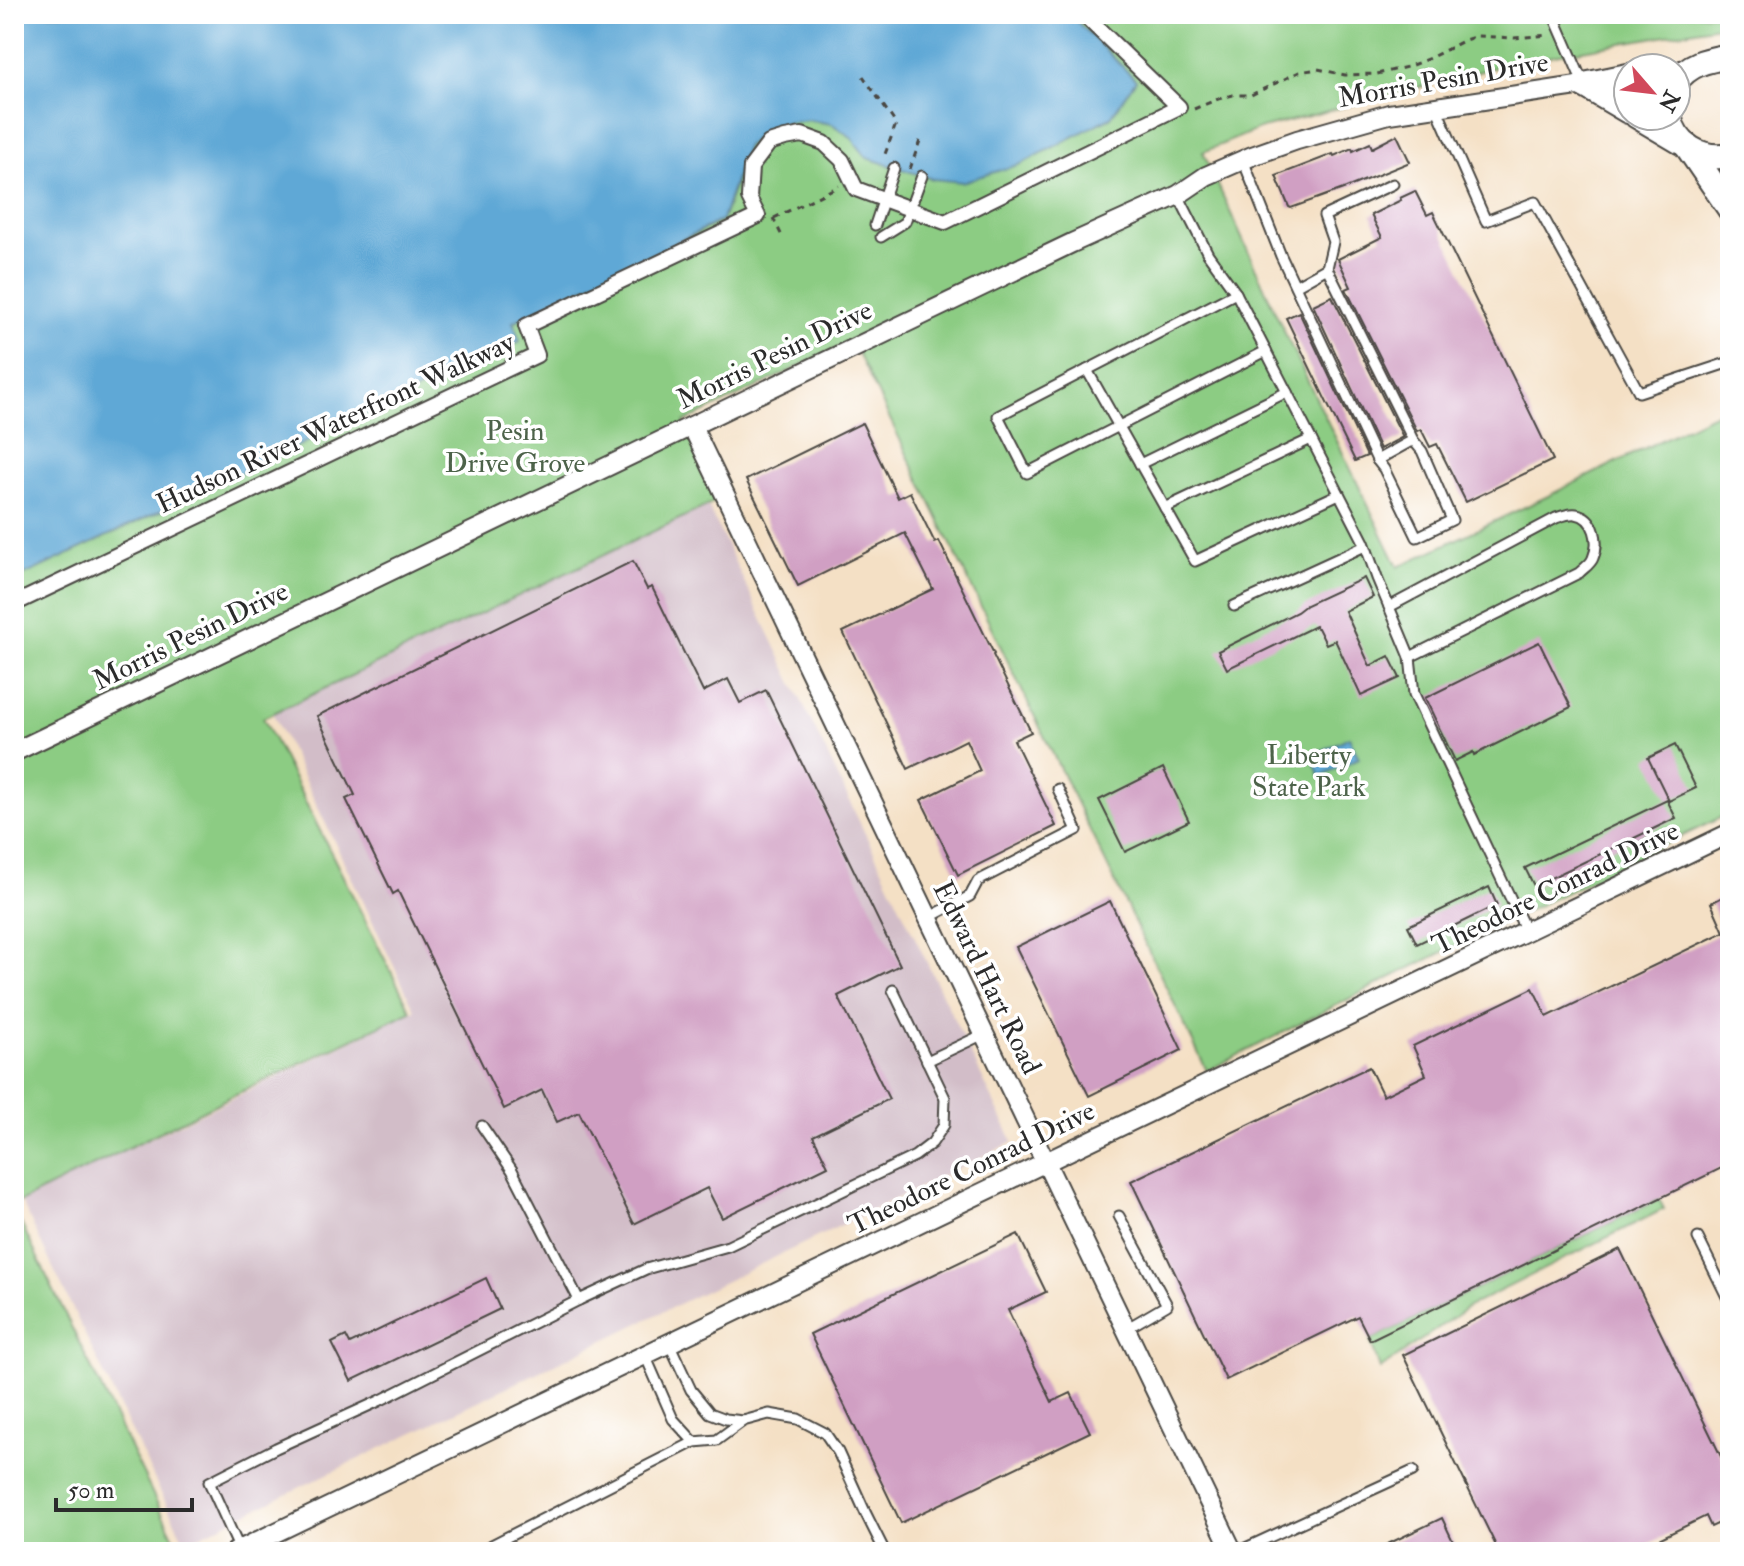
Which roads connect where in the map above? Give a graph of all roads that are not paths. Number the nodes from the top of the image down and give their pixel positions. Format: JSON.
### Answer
{"nodes":[{"id":1,"x":1083,"y":14,"type":"edge"},
{"id":2,"x":1553,"y":14,"type":"edge"},
{"id":3,"x":1723,"y":59,"type":"edge"},
{"id":4,"x":1692,"y":64,"type":"edge"},
{"id":5,"x":1692,"y":66,"type":"edge"},
{"id":6,"x":1612,"y":79,"type":"edge"},
{"id":7,"x":1584,"y":85,"type":"junction"},
{"id":8,"x":1612,"y":102,"type":"edge"},
{"id":9,"x":1436,"y":107,"type":"junction"},
{"id":10,"x":1664,"y":132,"type":"edge"},
{"id":11,"x":1676,"y":132,"type":"edge"},
{"id":12,"x":1684,"y":144,"type":"junction"},
{"id":13,"x":1730,"y":155,"type":"edge"},
{"id":14,"x":1243,"y":160,"type":"junction"},
{"id":15,"x":894,"y":168,"type":"dead end"},
{"id":16,"x":922,"y":176,"type":"dead end"},
{"id":17,"x":1393,"y":184,"type":"dead end"},
{"id":18,"x":1178,"y":195,"type":"junction"},
{"id":19,"x":877,"y":197,"type":"junction"},
{"id":20,"x":909,"y":209,"type":"junction"},
{"id":21,"x":1730,"y":209,"type":"edge"},
{"id":22,"x":875,"y":225,"type":"dead end"},
{"id":23,"x":881,"y":237,"type":"dead end"},
{"id":24,"x":1327,"y":268,"type":"junction"},
{"id":25,"x":1295,"y":286,"type":"junction"},
{"id":26,"x":1236,"y":293,"type":"junction"},
{"id":27,"x":1266,"y":351,"type":"junction"},
{"id":28,"x":1730,"y":362,"type":"edge"},
{"id":29,"x":1087,"y":370,"type":"junction"},
{"id":30,"x":1287,"y":392,"type":"junction"},
{"id":31,"x":692,"y":426,"type":"junction"},
{"id":32,"x":1118,"y":426,"type":"junction"},
{"id":33,"x":1311,"y":439,"type":"junction"},
{"id":34,"x":1413,"y":440,"type":"junction"},
{"id":35,"x":1377,"y":460,"type":"junction"},
{"id":36,"x":1140,"y":464,"type":"junction"},
{"id":37,"x":1339,"y":494,"type":"junction"},
{"id":38,"x":1165,"y":508,"type":"junction"},
{"id":39,"x":1365,"y":546,"type":"junction"},
{"id":40,"x":14,"y":604,"type":"edge"},
{"id":41,"x":1234,"y":606,"type":"dead end"},
{"id":42,"x":1389,"y":607,"type":"junction"},
{"id":43,"x":1410,"y":657,"type":"junction"},
{"id":44,"x":14,"y":752,"type":"edge"},
{"id":45,"x":1058,"y":789,"type":"dead end"},
{"id":46,"x":1730,"y":833,"type":"edge"},
{"id":47,"x":928,"y":918,"type":"junction"},
{"id":48,"x":1526,"y":931,"type":"junction"},
{"id":49,"x":893,"y":990,"type":"dead end"},
{"id":50,"x":984,"y":1034,"type":"junction"},
{"id":51,"x":927,"y":1061,"type":"junction"},
{"id":52,"x":482,"y":1126,"type":"dead end"},
{"id":53,"x":1046,"y":1162,"type":"junction"},
{"id":54,"x":1119,"y":1216,"type":"dead end"},
{"id":55,"x":1698,"y":1238,"type":"dead end"},
{"id":56,"x":579,"y":1300,"type":"junction"},
{"id":57,"x":1730,"y":1303,"type":"edge"},
{"id":58,"x":1126,"y":1329,"type":"junction"},
{"id":59,"x":669,"y":1343,"type":"junction"},
{"id":60,"x":645,"y":1355,"type":"junction"},
{"id":61,"x":743,"y":1421,"type":"junction"},
{"id":62,"x":694,"y":1442,"type":"junction"},
{"id":63,"x":1413,"y":1471,"type":"dead end"},
{"id":64,"x":238,"y":1551,"type":"edge"},
{"id":65,"x":478,"y":1552,"type":"edge"},
{"id":66,"x":885,"y":1552,"type":"edge"},
{"id":67,"x":1235,"y":1552,"type":"edge"}],
"edges":[{"from":1,"to":20,"type":"street","name":"Hudson River Waterfront Walkway"},
{"from":2,"to":7,"type":"lane"},
{"from":3,"to":4,"type":"street"},
{"from":3,"to":5,"type":"street"},
{"from":6,"to":7,"type":"street","name":"Morris Pesin Drive"},
{"from":7,"to":8,"type":"street","name":"Morris Pesin Drive"},
{"from":7,"to":9,"type":"street","name":"Morris Pesin Drive"},
{"from":9,"to":14,"type":"street","name":"Morris Pesin Drive"},
{"from":9,"to":28,"type":"lane"},
{"from":10,"to":12,"type":"street"},
{"from":11,"to":12,"type":"street"},
{"from":12,"to":13,"type":"street"},
{"from":12,"to":21,"type":"street"},
{"from":14,"to":18,"type":"street","name":"Morris Pesin Drive"},
{"from":14,"to":25,"type":"lane"},
{"from":15,"to":19,"type":"lane"},
{"from":16,"to":20,"type":"lane"},
{"from":17,"to":24,"type":"lane"},
{"from":18,"to":26,"type":"lane"},
{"from":18,"to":31,"type":"street","name":"Morris Pesin Drive"},
{"from":19,"to":20,"type":"street","name":"Hudson River Waterfront Walkway"},
{"from":19,"to":22,"type":"lane"},
{"from":19,"to":40,"type":"street","name":"Hudson River Waterfront Walkway"},
{"from":20,"to":23,"type":"lane"},
{"from":24,"to":25,"type":"lane"},
{"from":24,"to":34,"type":"lane"},
{"from":25,"to":35,"type":"lane"},
{"from":26,"to":27,"type":"lane"},
{"from":26,"to":29,"type":"lane"},
{"from":27,"to":30,"type":"lane"},
{"from":27,"to":32,"type":"lane"},
{"from":29,"to":32,"type":"lane"},
{"from":29,"to":32,"type":"lane"},
{"from":30,"to":33,"type":"lane"},
{"from":30,"to":36,"type":"lane"},
{"from":31,"to":44,"type":"street","name":"Morris Pesin Drive"},
{"from":31,"to":47,"type":"street","name":"Edward Hart Road"},
{"from":32,"to":36,"type":"lane"},
{"from":33,"to":37,"type":"lane"},
{"from":33,"to":38,"type":"lane"},
{"from":34,"to":35,"type":"lane"},
{"from":34,"to":35,"type":"lane"},
{"from":36,"to":38,"type":"lane"},
{"from":37,"to":38,"type":"lane"},
{"from":37,"to":39,"type":"lane"},
{"from":39,"to":41,"type":"lane"},
{"from":39,"to":42,"type":"lane"},
{"from":42,"to":43,"type":"lane"},
{"from":42,"to":43,"type":"lane"},
{"from":43,"to":48,"type":"lane"},
{"from":45,"to":47,"type":"lane"},
{"from":46,"to":48,"type":"street","name":"Theodore Conrad Drive"},
{"from":47,"to":50,"type":"street","name":"Edward Hart Road"},
{"from":48,"to":53,"type":"street","name":"Theodore Conrad Drive"},
{"from":49,"to":51,"type":"lane"},
{"from":50,"to":51,"type":"lane"},
{"from":50,"to":53,"type":"street","name":"Edward Hart Road"},
{"from":51,"to":56,"type":"lane"},
{"from":52,"to":56,"type":"lane"},
{"from":53,"to":58,"type":"street","name":"Edward Hart Road"},
{"from":53,"to":59,"type":"street","name":"Theodore Conrad Drive"},
{"from":54,"to":58,"type":"lane"},
{"from":55,"to":57,"type":"lane"},
{"from":56,"to":64,"type":"lane"},
{"from":58,"to":67,"type":"street","name":"Edward Hart Road"},
{"from":59,"to":60,"type":"street","name":"Theodore Conrad Drive"},
{"from":59,"to":61,"type":"lane"},
{"from":60,"to":62,"type":"lane"},
{"from":60,"to":64,"type":"street","name":"Theodore Conrad Drive"},
{"from":61,"to":62,"type":"lane"},
{"from":61,"to":66,"type":"lane"},
{"from":62,"to":65,"type":"lane"},
{"from":63,"to":67,"type":"lane"}]}
